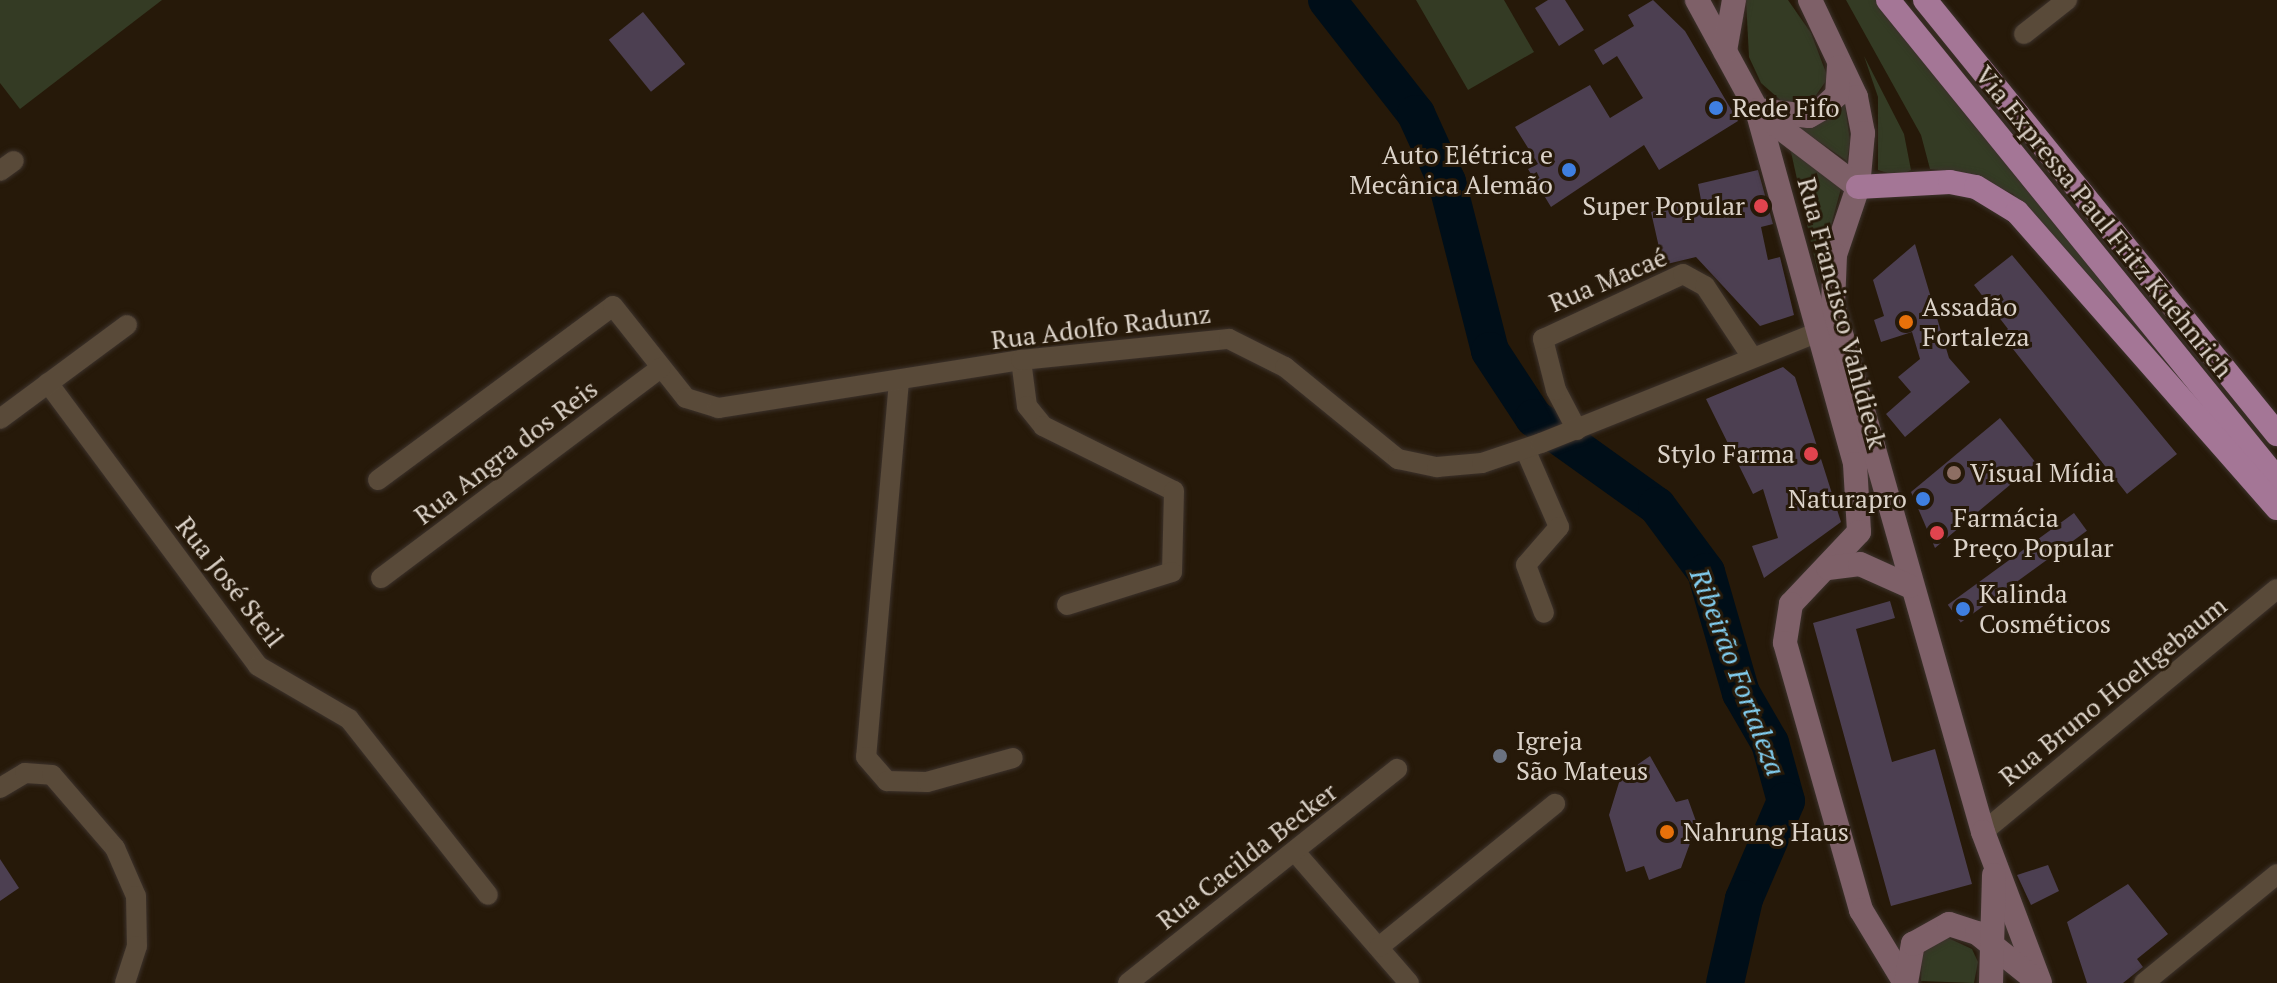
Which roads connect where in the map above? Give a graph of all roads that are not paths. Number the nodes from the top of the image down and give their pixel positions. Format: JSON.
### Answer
{"nodes":[{"id":1,"x":1697,"y":0,"type":"edge"},
{"id":2,"x":1734,"y":0,"type":"edge"},
{"id":3,"x":1810,"y":0,"type":"edge"},
{"id":4,"x":1888,"y":0,"type":"edge"},
{"id":5,"x":1925,"y":0,"type":"edge"},
{"id":6,"x":1935,"y":0,"type":"edge"},
{"id":7,"x":2067,"y":0,"type":"edge"},
{"id":8,"x":2024,"y":34,"type":"dead end"},
{"id":9,"x":1956,"y":37,"type":"junction"},
{"id":10,"x":1836,"y":49,"type":"junction"},
{"id":11,"x":1725,"y":51,"type":"junction"},
{"id":12,"x":1757,"y":110,"type":"junction"},
{"id":13,"x":1858,"y":187,"type":"junction"},
{"id":14,"x":127,"y":325,"type":"dead end"},
{"id":15,"x":1819,"y":332,"type":"junction"},
{"id":16,"x":1752,"y":357,"type":"junction"},
{"id":17,"x":1021,"y":360,"type":"junction"},
{"id":18,"x":661,"y":368,"type":"junction"},
{"id":19,"x":899,"y":381,"type":"junction"},
{"id":20,"x":48,"y":383,"type":"junction"},
{"id":21,"x":0,"y":419,"type":"edge"},
{"id":22,"x":1574,"y":431,"type":"junction"},
{"id":23,"x":2277,"y":434,"type":"edge"},
{"id":24,"x":1533,"y":446,"type":"junction"},
{"id":25,"x":2277,"y":479,"type":"edge"},
{"id":26,"x":378,"y":480,"type":"dead end"},
{"id":27,"x":2277,"y":508,"type":"edge"},
{"id":28,"x":1828,"y":568,"type":"junction"},
{"id":29,"x":381,"y":578,"type":"dead end"},
{"id":30,"x":1909,"y":586,"type":"junction"},
{"id":31,"x":2277,"y":589,"type":"edge"},
{"id":32,"x":1067,"y":605,"type":"dead end"},
{"id":33,"x":1544,"y":613,"type":"dead end"},
{"id":34,"x":1013,"y":758,"type":"dead end"},
{"id":35,"x":1397,"y":769,"type":"dead end"},
{"id":36,"x":0,"y":788,"type":"edge"},
{"id":37,"x":1555,"y":804,"type":"dead end"},
{"id":38,"x":1983,"y":832,"type":"junction"},
{"id":39,"x":1296,"y":853,"type":"junction"},
{"id":40,"x":1994,"y":869,"type":"junction"},
{"id":41,"x":2277,"y":874,"type":"edge"},
{"id":42,"x":488,"y":895,"type":"dead end"},
{"id":43,"x":1988,"y":945,"type":"junction"},
{"id":44,"x":1379,"y":947,"type":"junction"},
{"id":45,"x":125,"y":983,"type":"edge"},
{"id":46,"x":1128,"y":983,"type":"edge"},
{"id":47,"x":1409,"y":983,"type":"edge"},
{"id":48,"x":1906,"y":983,"type":"edge"},
{"id":49,"x":1991,"y":983,"type":"edge"},
{"id":50,"x":2039,"y":983,"type":"edge"},
{"id":51,"x":2144,"y":983,"type":"edge"}],
"edges":[{"from":1,"to":11,"type":"main road","name":"Rua Francisco Vahldieck"},
{"from":2,"to":11,"type":"main road"},
{"from":3,"to":10,"type":"main road","name":"Rua Francisco Vahldieck"},
{"from":4,"to":25,"type":"main road","name":"Via Expressa Paul Fritz Kuehnrich"},
{"from":5,"to":9,"type":"main road","name":"Via Expressa Paul Fritz Kuehnrich"},
{"from":6,"to":9,"type":"main road"},
{"from":7,"to":8,"type":"street"},
{"from":9,"to":23,"type":"main road","name":"Via Expressa Paul Fritz Kuehnrich"},
{"from":10,"to":12,"type":"main road"},
{"from":10,"to":13,"type":"main road","name":"Rua Francisco Vahldieck"},
{"from":11,"to":12,"type":"main road","name":"Rua Francisco Vahldieck"},
{"from":12,"to":13,"type":"main road"},
{"from":12,"to":15,"type":"main road","name":"Rua Francisco Vahldieck"},
{"from":13,"to":27,"type":"main road"},
{"from":13,"to":30,"type":"main road","name":"Rua Francisco Vahldieck"},
{"from":14,"to":20,"type":"street"},
{"from":15,"to":16,"type":"street","name":"Rua Adolfo Radunz"},
{"from":15,"to":28,"type":"main road","name":"Rua Francisco Vahldieck"},
{"from":16,"to":22,"type":"street","name":"Rua Adolfo Radunz"},
{"from":16,"to":22,"type":"street","name":"Rua Macaé"},
{"from":17,"to":19,"type":"street","name":"Rua Adolfo Radunz"},
{"from":17,"to":24,"type":"street","name":"Rua Adolfo Radunz"},
{"from":17,"to":32,"type":"street"},
{"from":18,"to":19,"type":"street","name":"Rua Adolfo Radunz"},
{"from":18,"to":26,"type":"street","name":"Rua Adolfo Radunz"},
{"from":18,"to":29,"type":"street","name":"Rua Angra dos Reis"},
{"from":19,"to":34,"type":"street"},
{"from":20,"to":21,"type":"street"},
{"from":20,"to":42,"type":"street","name":"Rua José Steil"},
{"from":22,"to":24,"type":"street","name":"Rua Adolfo Radunz"},
{"from":24,"to":33,"type":"street"},
{"from":28,"to":30,"type":"main road"},
{"from":28,"to":48,"type":"main road","name":"Rua Francisco Vahldieck"},
{"from":30,"to":38,"type":"main road","name":"Rua Francisco Vahldieck"},
{"from":31,"to":38,"type":"street","name":"Rua Bruno Hoeltgebaum"},
{"from":35,"to":39,"type":"street","name":"Rua Cacilda Becker"},
{"from":36,"to":45,"type":"street"},
{"from":37,"to":44,"type":"street"},
{"from":38,"to":40,"type":"main road","name":"Rua Francisco Vahldieck"},
{"from":39,"to":44,"type":"street"},
{"from":39,"to":46,"type":"street","name":"Rua Cacilda Becker"},
{"from":40,"to":43,"type":"main road","name":"Rua Francisco Vahldieck"},
{"from":40,"to":50,"type":"main road","name":"Rua Francisco Vahldieck"},
{"from":41,"to":51,"type":"street"},
{"from":43,"to":48,"type":"main road"},
{"from":43,"to":49,"type":"main road","name":"Rua Francisco Vahldieck"},
{"from":43,"to":50,"type":"main road"},
{"from":44,"to":47,"type":"street"}]}
